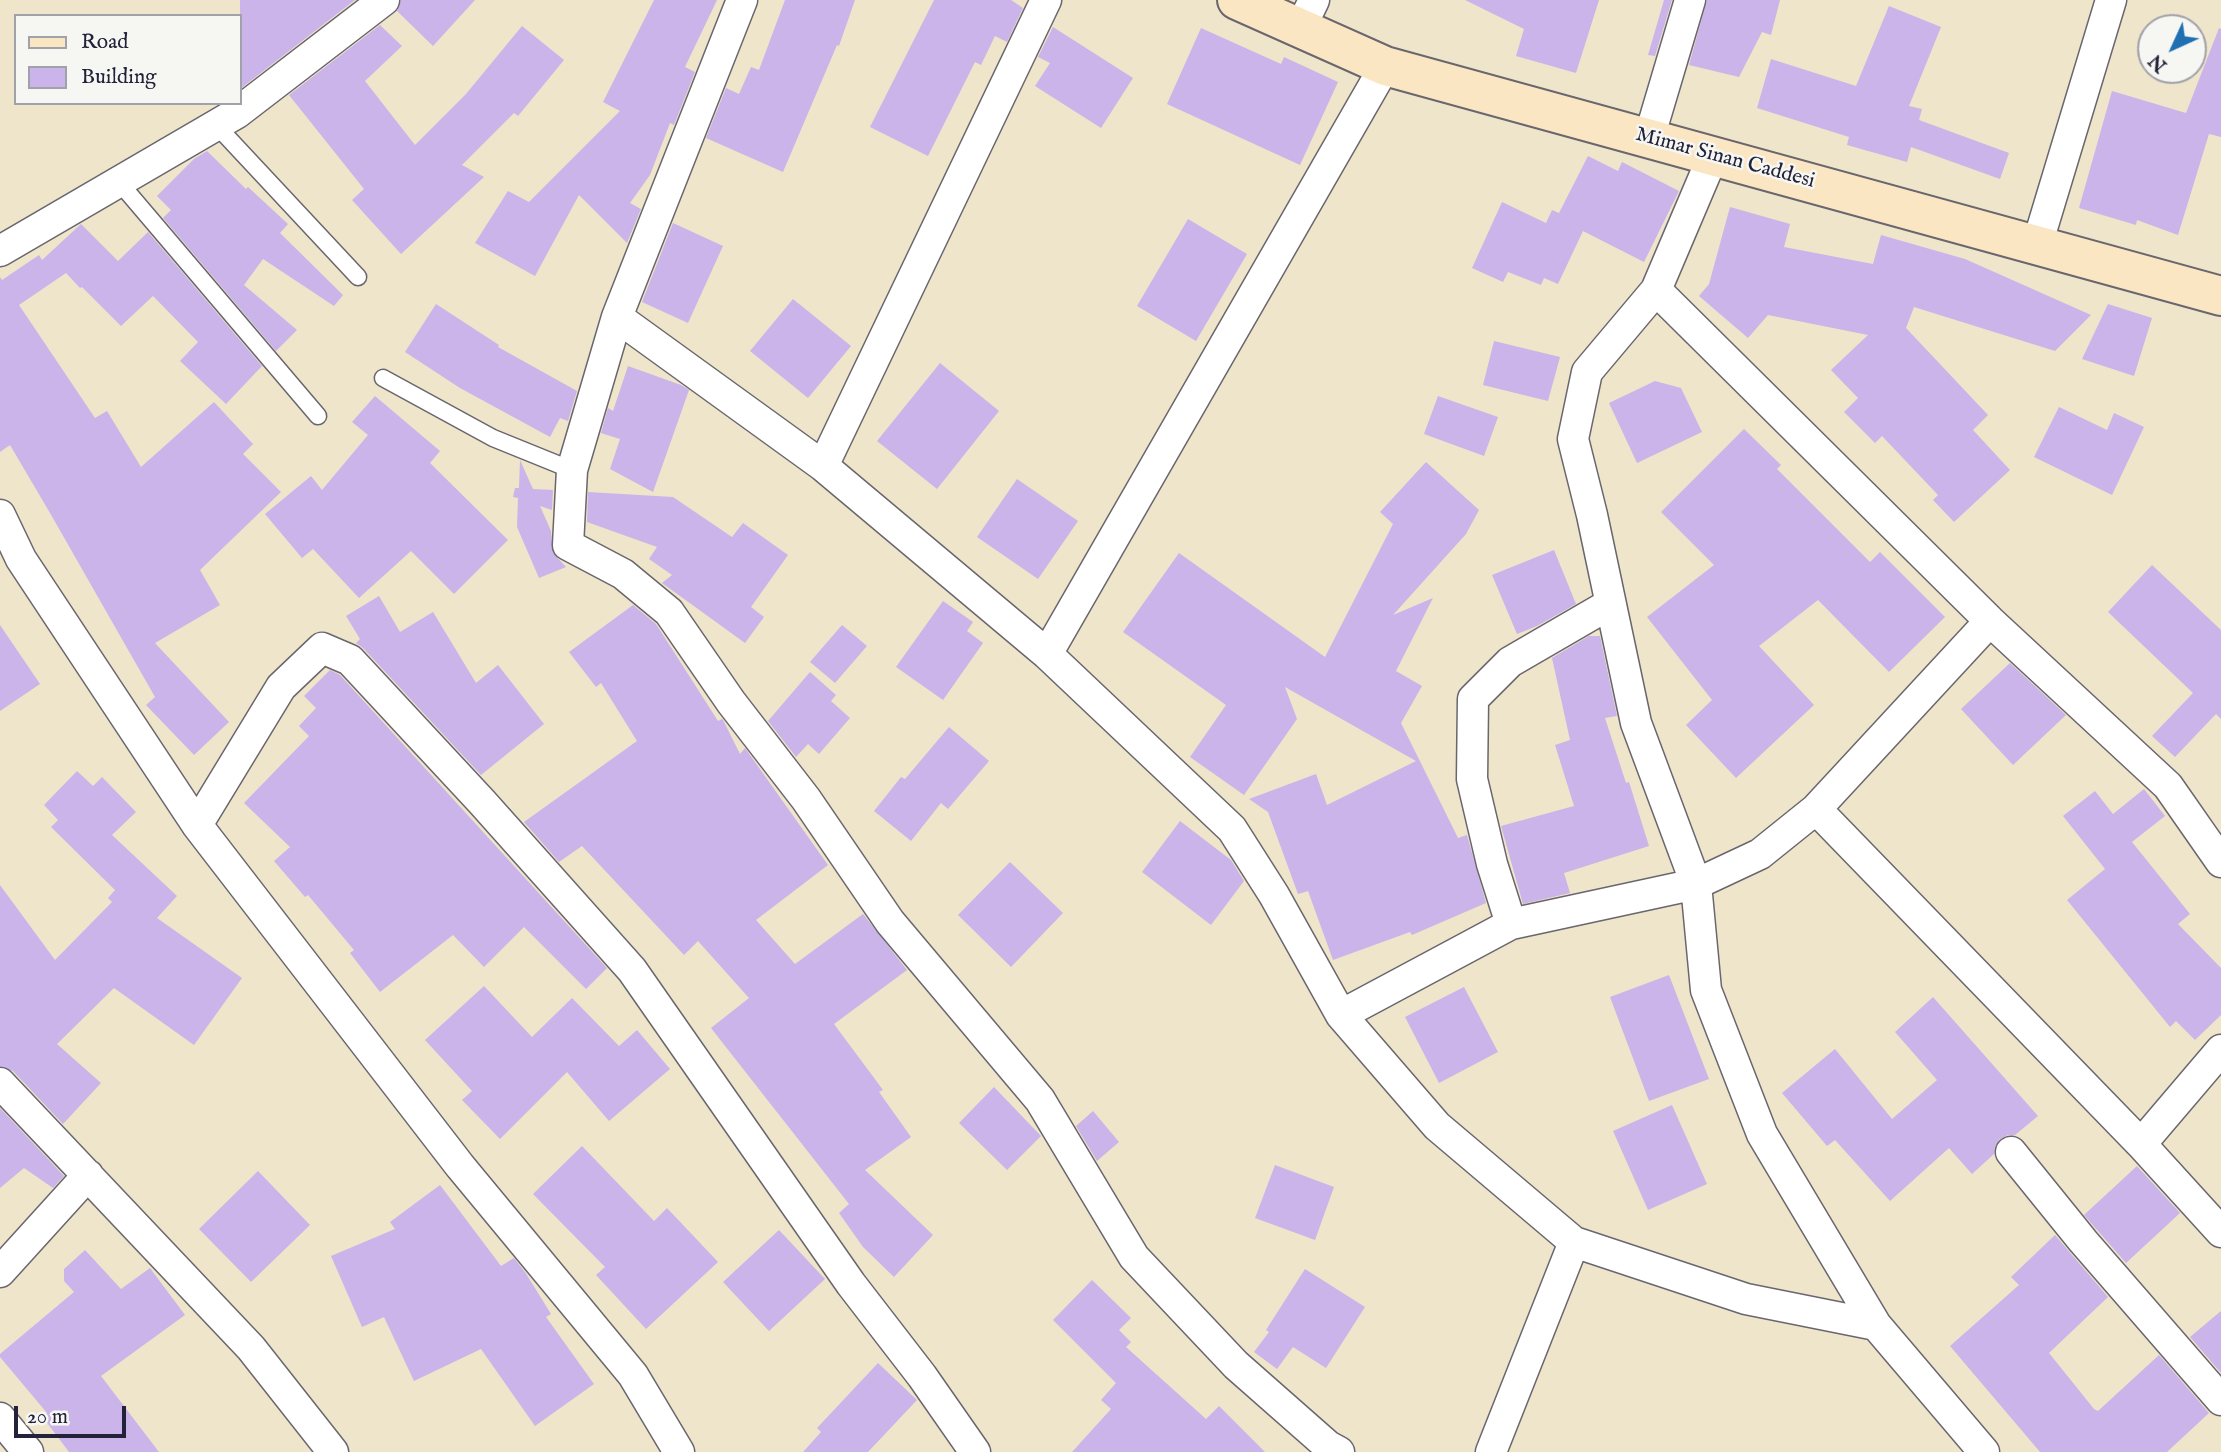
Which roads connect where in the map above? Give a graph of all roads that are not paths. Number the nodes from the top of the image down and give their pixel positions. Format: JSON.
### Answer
{"nodes":[{"id":1,"x":384,"y":0,"type":"edge"},
{"id":2,"x":741,"y":0,"type":"edge"},
{"id":3,"x":1046,"y":0,"type":"edge"},
{"id":4,"x":1237,"y":0,"type":"edge"},
{"id":5,"x":1690,"y":0,"type":"edge"},
{"id":6,"x":2111,"y":0,"type":"edge"},
{"id":7,"x":1308,"y":14,"type":"edge"},
{"id":8,"x":1385,"y":66,"type":"junction"},
{"id":9,"x":216,"y":125,"type":"junction"},
{"id":10,"x":1649,"y":138,"type":"junction"},
{"id":11,"x":1713,"y":156,"type":"junction"},
{"id":12,"x":119,"y":181,"type":"junction"},
{"id":13,"x":2037,"y":245,"type":"junction"},
{"id":14,"x":0,"y":251,"type":"edge"},
{"id":15,"x":358,"y":278,"type":"dead end"},
{"id":16,"x":1656,"y":290,"type":"junction"},
{"id":17,"x":2221,"y":296,"type":"edge"},
{"id":18,"x":617,"y":317,"type":"junction"},
{"id":19,"x":383,"y":378,"type":"dead end"},
{"id":20,"x":318,"y":416,"type":"dead end"},
{"id":21,"x":823,"y":466,"type":"junction"},
{"id":22,"x":572,"y":470,"type":"junction"},
{"id":23,"x":0,"y":515,"type":"edge"},
{"id":24,"x":1610,"y":604,"type":"junction"},
{"id":25,"x":1990,"y":621,"type":"junction"},
{"id":26,"x":1047,"y":654,"type":"junction"},
{"id":27,"x":1816,"y":808,"type":"junction"},
{"id":28,"x":197,"y":825,"type":"junction"},
{"id":29,"x":2221,"y":862,"type":"edge"},
{"id":30,"x":1696,"y":884,"type":"junction"},
{"id":31,"x":1511,"y":924,"type":"junction"},
{"id":32,"x":1341,"y":1015,"type":"junction"},
{"id":33,"x":2221,"y":1050,"type":"edge"},
{"id":34,"x":0,"y":1083,"type":"edge"},
{"id":35,"x":2141,"y":1144,"type":"junction"},
{"id":36,"x":2011,"y":1152,"type":"dead end"},
{"id":37,"x":88,"y":1175,"type":"junction"},
{"id":38,"x":2221,"y":1232,"type":"edge"},
{"id":39,"x":1574,"y":1242,"type":"junction"},
{"id":40,"x":0,"y":1272,"type":"edge"},
{"id":41,"x":1877,"y":1325,"type":"junction"},
{"id":42,"x":2221,"y":1401,"type":"edge"},
{"id":43,"x":0,"y":1418,"type":"edge"},
{"id":44,"x":28,"y":1452,"type":"edge"},
{"id":45,"x":333,"y":1452,"type":"edge"},
{"id":46,"x":679,"y":1452,"type":"edge"},
{"id":47,"x":975,"y":1452,"type":"edge"},
{"id":48,"x":1339,"y":1452,"type":"edge"},
{"id":49,"x":1491,"y":1452,"type":"edge"},
{"id":50,"x":1984,"y":1452,"type":"edge"}],
"edges":[{"from":1,"to":9,"type":"street"},
{"from":2,"to":18,"type":"street"},
{"from":3,"to":21,"type":"street"},
{"from":4,"to":7,"type":"street","name":"Mimar Sinan Caddesi"},
{"from":5,"to":10,"type":"street"},
{"from":6,"to":13,"type":"street"},
{"from":7,"to":8,"type":"street","name":"Mimar Sinan Caddesi"},
{"from":8,"to":10,"type":"street","name":"Mimar Sinan Caddesi"},
{"from":8,"to":26,"type":"street"},
{"from":9,"to":12,"type":"street"},
{"from":9,"to":15,"type":"lane"},
{"from":10,"to":11,"type":"street","name":"Mimar Sinan Caddesi"},
{"from":11,"to":13,"type":"street","name":"Mimar Sinan Caddesi"},
{"from":11,"to":16,"type":"street"},
{"from":12,"to":14,"type":"street"},
{"from":12,"to":20,"type":"lane"},
{"from":13,"to":17,"type":"street","name":"Mimar Sinan Caddesi"},
{"from":16,"to":24,"type":"street"},
{"from":16,"to":25,"type":"street"},
{"from":18,"to":21,"type":"street"},
{"from":18,"to":22,"type":"street"},
{"from":19,"to":22,"type":"lane"},
{"from":21,"to":26,"type":"street"},
{"from":22,"to":48,"type":"street"},
{"from":23,"to":28,"type":"street"},
{"from":24,"to":30,"type":"street"},
{"from":24,"to":31,"type":"street"},
{"from":25,"to":27,"type":"street"},
{"from":25,"to":29,"type":"street"},
{"from":26,"to":32,"type":"street"},
{"from":27,"to":30,"type":"street"},
{"from":27,"to":35,"type":"street"},
{"from":28,"to":46,"type":"street"},
{"from":28,"to":47,"type":"street"},
{"from":30,"to":31,"type":"street"},
{"from":30,"to":41,"type":"street"},
{"from":31,"to":32,"type":"street"},
{"from":32,"to":39,"type":"street"},
{"from":33,"to":35,"type":"street"},
{"from":34,"to":37,"type":"street"},
{"from":35,"to":38,"type":"street"},
{"from":36,"to":42,"type":"street"},
{"from":37,"to":40,"type":"street"},
{"from":37,"to":45,"type":"street"},
{"from":39,"to":41,"type":"street"},
{"from":39,"to":49,"type":"street"},
{"from":41,"to":50,"type":"street"},
{"from":43,"to":44,"type":"street"}]}
